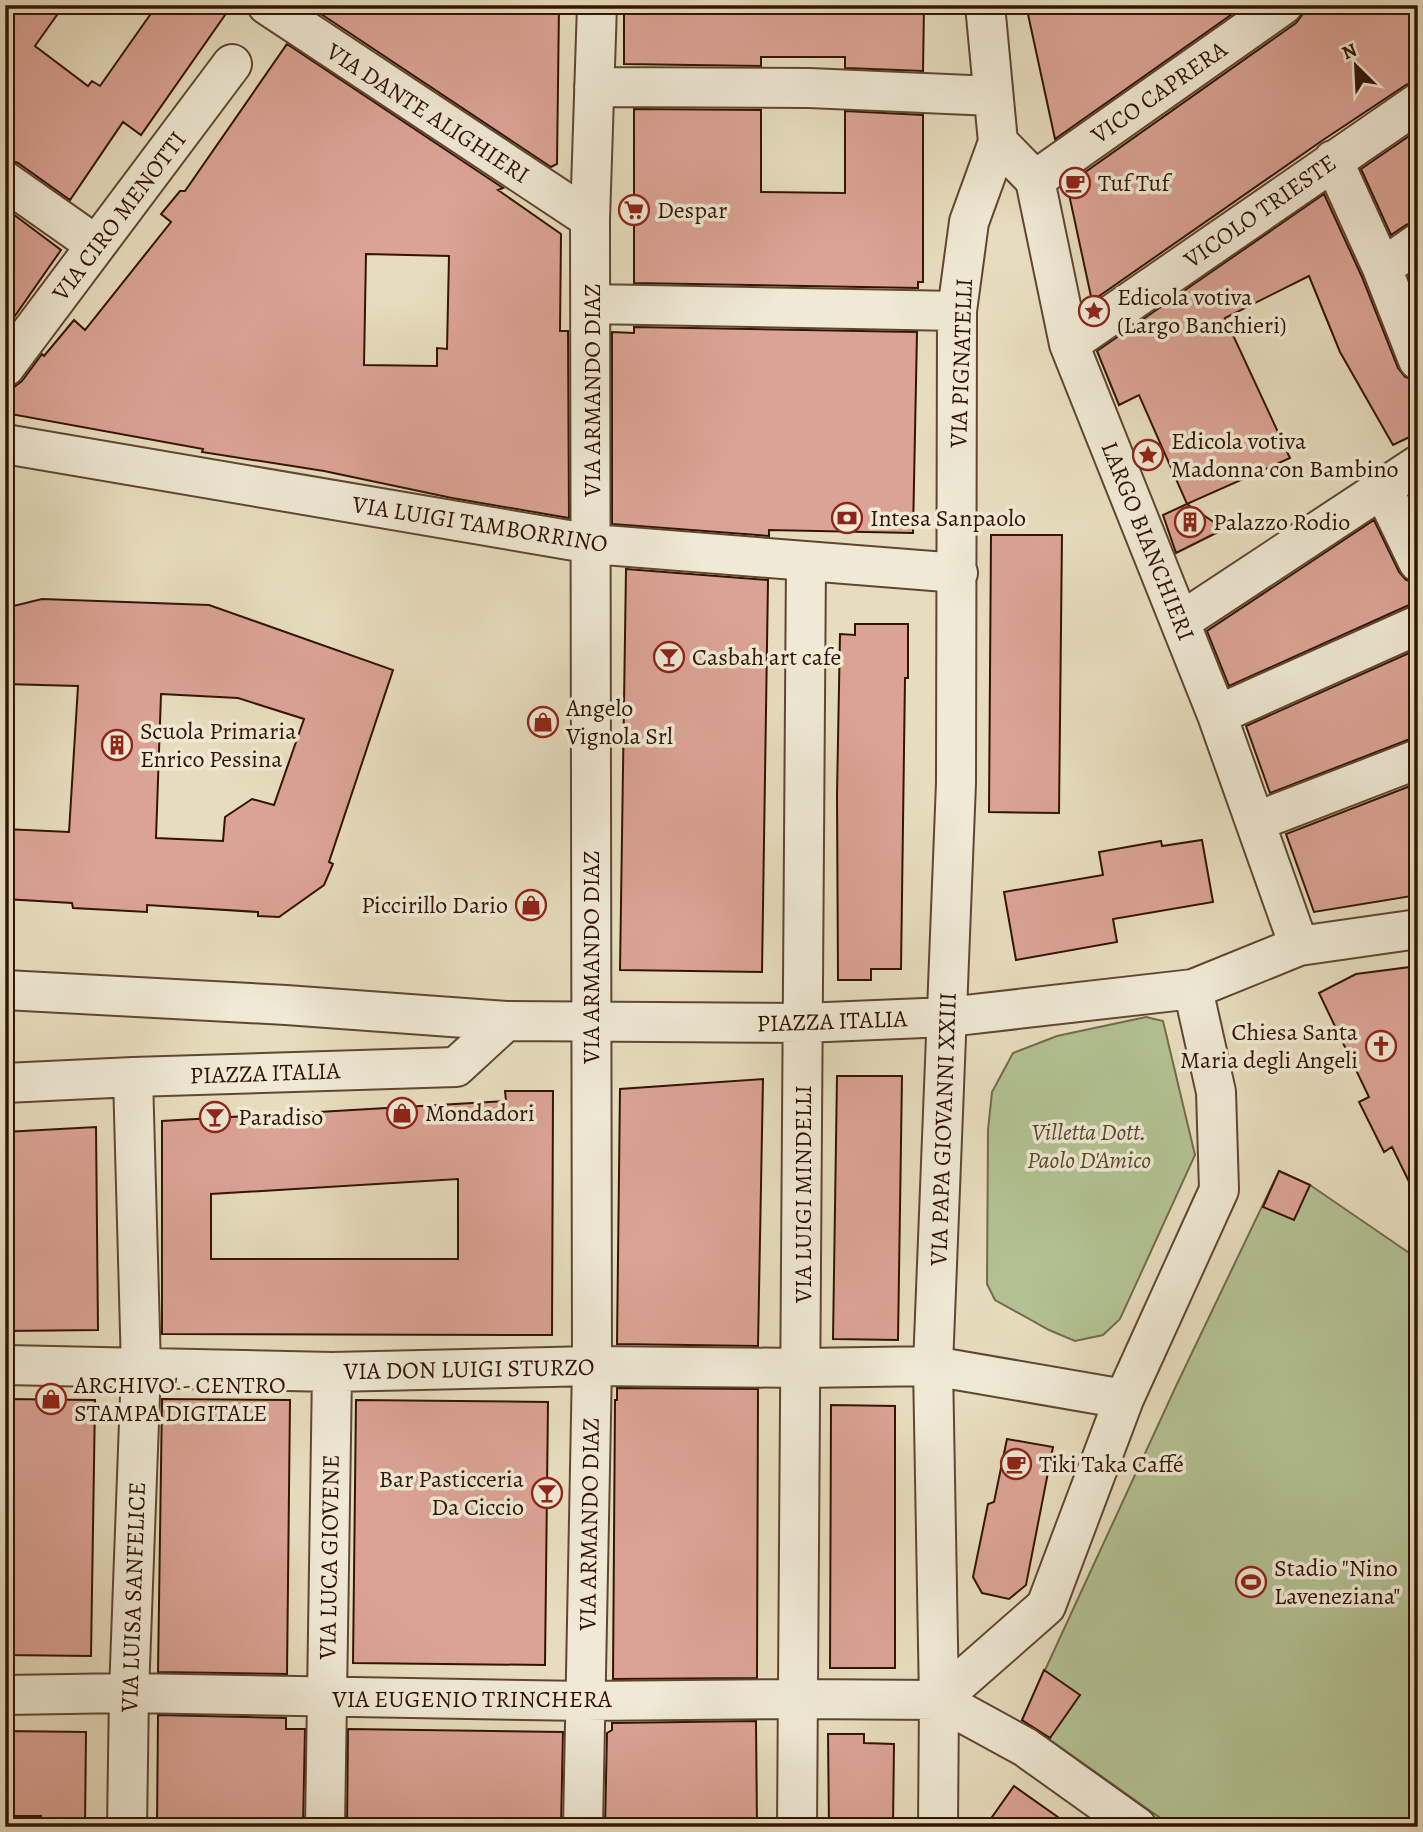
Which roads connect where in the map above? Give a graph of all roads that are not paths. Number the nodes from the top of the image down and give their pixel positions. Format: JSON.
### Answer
{"nodes":[{"id":1,"x":267,"y":5,"type":"edge"},
{"id":2,"x":597,"y":5,"type":"edge"},
{"id":3,"x":985,"y":5,"type":"edge"},
{"id":4,"x":1283,"y":5,"type":"edge"},
{"id":5,"x":232,"y":64,"type":"dead end"},
{"id":6,"x":594,"y":87,"type":"junction"},
{"id":7,"x":993,"y":96,"type":"junction"},
{"id":8,"x":1418,"y":103,"type":"edge"},
{"id":9,"x":998,"y":142,"type":"junction"},
{"id":10,"x":1333,"y":160,"type":"junction"},
{"id":11,"x":1035,"y":180,"type":"junction"},
{"id":12,"x":5,"y":181,"type":"edge"},
{"id":13,"x":590,"y":219,"type":"junction"},
{"id":14,"x":1418,"y":243,"type":"edge"},
{"id":15,"x":96,"y":245,"type":"junction"},
{"id":16,"x":1382,"y":268,"type":"junction"},
{"id":17,"x":592,"y":304,"type":"junction"},
{"id":18,"x":957,"y":311,"type":"junction"},
{"id":19,"x":1069,"y":344,"type":"junction"},
{"id":20,"x":1418,"y":360,"type":"edge"},
{"id":21,"x":5,"y":367,"type":"edge"},
{"id":22,"x":5,"y":444,"type":"edge"},
{"id":23,"x":1418,"y":465,"type":"edge"},
{"id":24,"x":1383,"y":489,"type":"junction"},
{"id":25,"x":592,"y":544,"type":"junction"},
{"id":26,"x":806,"y":561,"type":"junction"},
{"id":27,"x":1418,"y":562,"type":"edge"},
{"id":28,"x":958,"y":566,"type":"junction"},
{"id":29,"x":1181,"y":621,"type":"junction"},
{"id":30,"x":1418,"y":625,"type":"edge"},
{"id":31,"x":1217,"y":715,"type":"junction"},
{"id":32,"x":1418,"y":760,"type":"edge"},
{"id":33,"x":1255,"y":822,"type":"junction"},
{"id":34,"x":1418,"y":929,"type":"edge"},
{"id":35,"x":1299,"y":946,"type":"junction"},
{"id":36,"x":1193,"y":989,"type":"junction"},
{"id":37,"x":5,"y":990,"type":"edge"},
{"id":38,"x":948,"y":1017,"type":"junction"},
{"id":39,"x":506,"y":1021,"type":"junction"},
{"id":40,"x":591,"y":1023,"type":"junction"},
{"id":41,"x":803,"y":1023,"type":"junction"},
{"id":42,"x":133,"y":1077,"type":"junction"},
{"id":43,"x":5,"y":1083,"type":"edge"},
{"id":44,"x":5,"y":1365,"type":"edge"},
{"id":45,"x":592,"y":1366,"type":"junction"},
{"id":46,"x":933,"y":1366,"type":"junction"},
{"id":47,"x":141,"y":1368,"type":"junction"},
{"id":48,"x":802,"y":1368,"type":"junction"},
{"id":49,"x":332,"y":1372,"type":"junction"},
{"id":50,"x":1124,"y":1399,"type":"junction"},
{"id":51,"x":129,"y":1693,"type":"junction"},
{"id":52,"x":5,"y":1695,"type":"edge"},
{"id":53,"x":326,"y":1698,"type":"junction"},
{"id":54,"x":798,"y":1699,"type":"junction"},
{"id":55,"x":939,"y":1700,"type":"junction"},
{"id":56,"x":585,"y":1701,"type":"junction"},
{"id":57,"x":127,"y":1827,"type":"edge"},
{"id":58,"x":325,"y":1827,"type":"edge"},
{"id":59,"x":583,"y":1827,"type":"edge"},
{"id":60,"x":797,"y":1827,"type":"edge"},
{"id":61,"x":938,"y":1827,"type":"edge"},
{"id":62,"x":1137,"y":1827,"type":"edge"}],
"edges":[{"from":1,"to":13,"type":"street","name":"VIA DANTE ALIGHIERI"},
{"from":2,"to":6,"type":"street","name":"VIA ARMANDO DIAZ"},
{"from":3,"to":7,"type":"street","name":"VIA PIGNATELLI"},
{"from":4,"to":11,"type":"street","name":"VICO CAPRERA"},
{"from":5,"to":15,"type":"street","name":"VIA CIRO MENOTTI"},
{"from":6,"to":7,"type":"street"},
{"from":6,"to":13,"type":"street","name":"VIA ARMANDO DIAZ"},
{"from":7,"to":9,"type":"street","name":"VIA PIGNATELLI"},
{"from":8,"to":10,"type":"street","name":"VICOLO TRIESTE"},
{"from":9,"to":11,"type":"street"},
{"from":9,"to":18,"type":"street","name":"VIA PIGNATELLI"},
{"from":10,"to":16,"type":"street"},
{"from":10,"to":19,"type":"street","name":"VICOLO TRIESTE"},
{"from":11,"to":19,"type":"street","name":"LARGO BIANCHIERI"},
{"from":12,"to":15,"type":"street"},
{"from":13,"to":17,"type":"street","name":"VIA ARMANDO DIAZ"},
{"from":14,"to":16,"type":"street"},
{"from":15,"to":21,"type":"street","name":"VIA CIRO MENOTTI"},
{"from":16,"to":20,"type":"street"},
{"from":17,"to":18,"type":"street"},
{"from":17,"to":25,"type":"street","name":"VIA ARMANDO DIAZ"},
{"from":18,"to":28,"type":"street","name":"VIA PIGNATELLI"},
{"from":19,"to":29,"type":"street","name":"LARGO BIANCHIERI"},
{"from":22,"to":25,"type":"street","name":"VIA LUIGI TAMBORRINO"},
{"from":23,"to":24,"type":"street"},
{"from":24,"to":27,"type":"street"},
{"from":24,"to":29,"type":"street"},
{"from":25,"to":26,"type":"street","name":"VIA LUIGI TAMBORRINO"},
{"from":25,"to":40,"type":"street","name":"VIA ARMANDO DIAZ"},
{"from":26,"to":28,"type":"street","name":"VIA LUIGI TAMBORRINO"},
{"from":26,"to":41,"type":"street","name":"VIA LUIGI MINDELLI"},
{"from":28,"to":38,"type":"street","name":"VIA PAPA GIOVANNI XXIII"},
{"from":29,"to":31,"type":"street","name":"LARGO BIANCHIERI"},
{"from":30,"to":31,"type":"street"},
{"from":31,"to":33,"type":"street","name":"LARGO BIANCHIERI"},
{"from":32,"to":33,"type":"street"},
{"from":33,"to":35,"type":"street","name":"LARGO BIANCHIERI"},
{"from":34,"to":35,"type":"street","name":"PIAZZA ITALIA"},
{"from":35,"to":36,"type":"street","name":"PIAZZA ITALIA"},
{"from":36,"to":38,"type":"street","name":"PIAZZA ITALIA"},
{"from":36,"to":50,"type":"street"},
{"from":37,"to":39,"type":"street","name":"PIAZZA ITALIA"},
{"from":38,"to":41,"type":"street","name":"PIAZZA ITALIA"},
{"from":38,"to":46,"type":"street","name":"VIA PAPA GIOVANNI XXIII"},
{"from":39,"to":40,"type":"street","name":"PIAZZA ITALIA"},
{"from":39,"to":42,"type":"street","name":"PIAZZA ITALIA"},
{"from":40,"to":41,"type":"street","name":"PIAZZA ITALIA"},
{"from":40,"to":45,"type":"street","name":"VIA ARMANDO DIAZ"},
{"from":41,"to":48,"type":"street","name":"VIA LUIGI MINDELLI"},
{"from":42,"to":43,"type":"street","name":"PIAZZA ITALIA"},
{"from":42,"to":47,"type":"street","name":"VIA LUISA SANFELICE"},
{"from":44,"to":47,"type":"street","name":"VIA DON LUIGI STURZO"},
{"from":45,"to":48,"type":"street","name":"VIA DON LUIGI STURZO"},
{"from":45,"to":49,"type":"street","name":"VIA DON LUIGI STURZO"},
{"from":45,"to":56,"type":"street","name":"VIA ARMANDO DIAZ"},
{"from":46,"to":48,"type":"street","name":"VIA DON LUIGI STURZO"},
{"from":46,"to":50,"type":"street","name":"VIA DON LUIGI STURZO"},
{"from":46,"to":55,"type":"street","name":"VIA PAPA GIOVANNI XXIII"},
{"from":47,"to":49,"type":"street","name":"VIA DON LUIGI STURZO"},
{"from":47,"to":51,"type":"street","name":"VIA LUISA SANFELICE"},
{"from":48,"to":54,"type":"street","name":"VIA LUIGI MINDELLI"},
{"from":49,"to":53,"type":"street","name":"VIA LUCA GIOVENE"},
{"from":50,"to":55,"type":"street"},
{"from":51,"to":52,"type":"street","name":"VIA EUGENIO TRINCHERA"},
{"from":51,"to":53,"type":"street","name":"VIA EUGENIO TRINCHERA"},
{"from":51,"to":57,"type":"street","name":"VIA LUISA SANFELICE"},
{"from":53,"to":56,"type":"street","name":"VIA EUGENIO TRINCHERA"},
{"from":53,"to":58,"type":"street","name":"VIA LUCA GIOVENE"},
{"from":54,"to":55,"type":"street","name":"VIA EUGENIO TRINCHERA"},
{"from":54,"to":56,"type":"street","name":"VIA EUGENIO TRINCHERA"},
{"from":54,"to":60,"type":"street","name":"VIA LUIGI MINDELLI"},
{"from":55,"to":61,"type":"street","name":"VIA PAPA GIOVANNI XXIII"},
{"from":55,"to":62,"type":"street"},
{"from":56,"to":59,"type":"street","name":"VIA ARMANDO DIAZ"}]}
